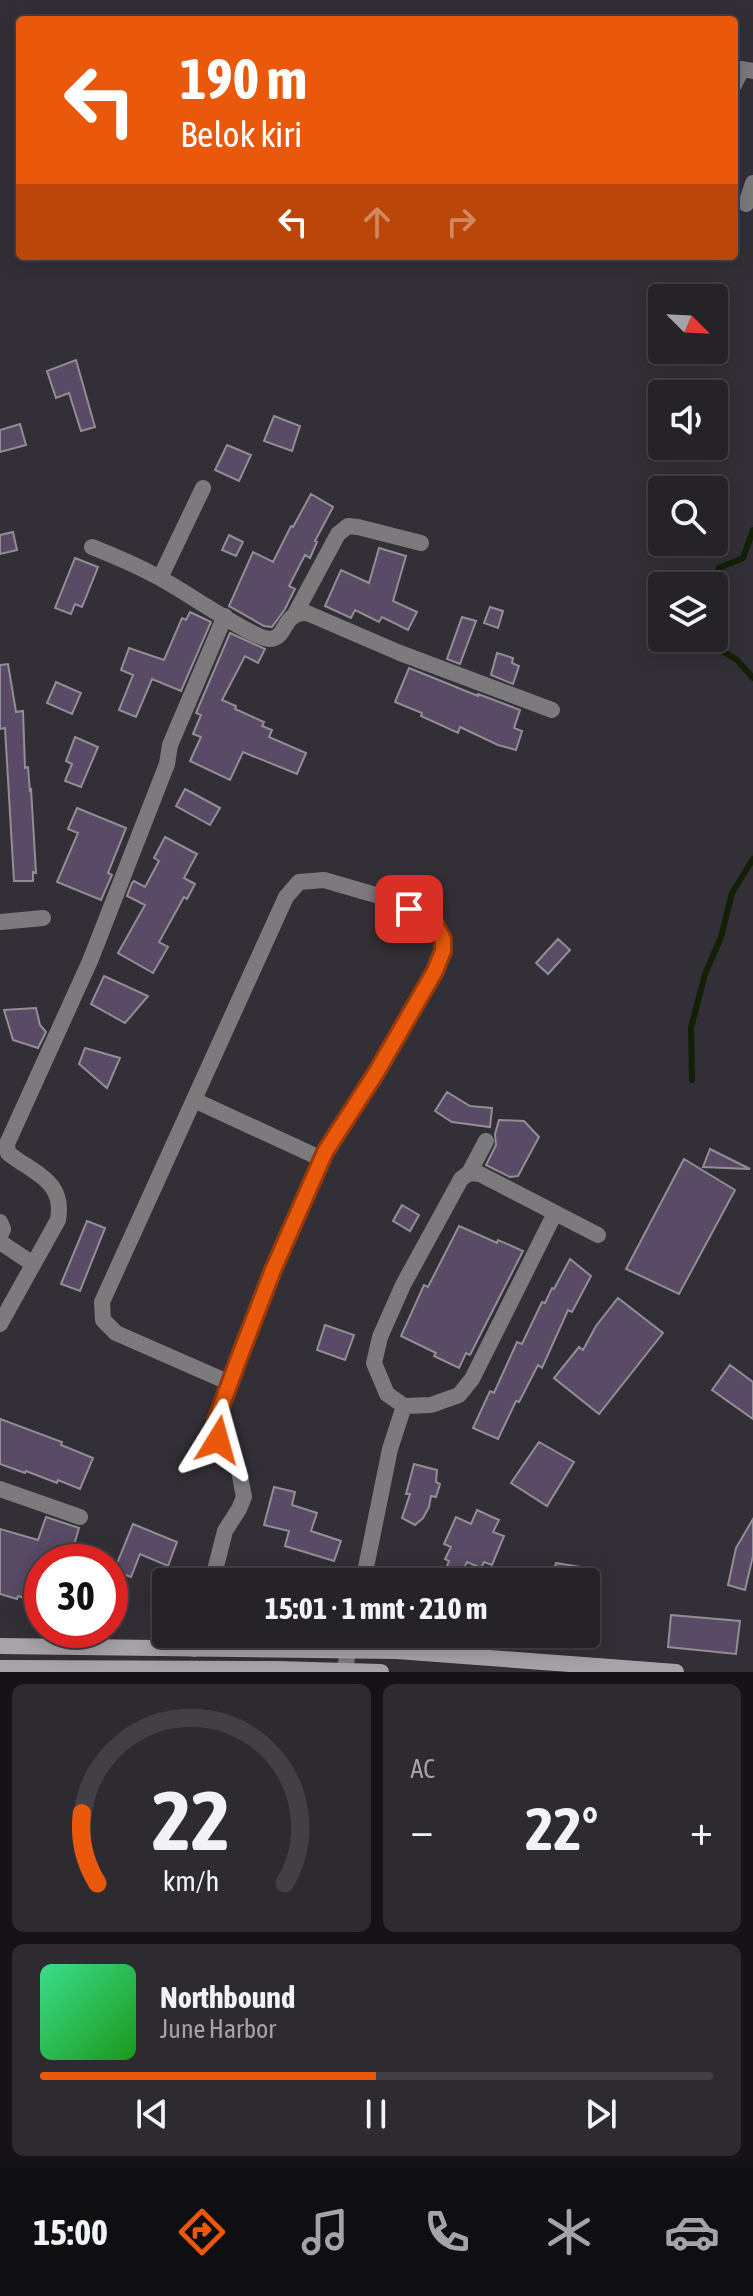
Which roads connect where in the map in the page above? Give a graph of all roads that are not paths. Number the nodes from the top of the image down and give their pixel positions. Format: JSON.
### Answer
{"nodes":[{"id":1,"x":753,"y":71,"type":"edge"},
{"id":2,"x":738,"y":77,"type":"edge"},
{"id":3,"x":753,"y":183,"type":"edge"},
{"id":4,"x":746,"y":204,"type":"dead end"},
{"id":5,"x":203,"y":488,"type":"dead end"},
{"id":6,"x":421,"y":543,"type":"dead end"},
{"id":7,"x":92,"y":547,"type":"dead end"},
{"id":8,"x":160,"y":578,"type":"junction"},
{"id":9,"x":296,"y":612,"type":"junction"},
{"id":10,"x":225,"y":616,"type":"junction"},
{"id":11,"x":552,"y":710,"type":"dead end"},
{"id":12,"x":43,"y":918,"type":"dead end"},
{"id":13,"x":0,"y":922,"type":"edge"},
{"id":14,"x":194,"y":1100,"type":"junction"},
{"id":15,"x":486,"y":1141,"type":"dead end"},
{"id":16,"x":322,"y":1159,"type":"junction"},
{"id":17,"x":469,"y":1173,"type":"junction"},
{"id":18,"x":555,"y":1213,"type":"junction"},
{"id":19,"x":0,"y":1222,"type":"edge"},
{"id":20,"x":598,"y":1235,"type":"dead end"},
{"id":21,"x":0,"y":1239,"type":"edge"},
{"id":22,"x":33,"y":1264,"type":"junction"},
{"id":23,"x":0,"y":1324,"type":"edge"},
{"id":24,"x":230,"y":1383,"type":"junction"},
{"id":25,"x":404,"y":1406,"type":"junction"},
{"id":26,"x":0,"y":1489,"type":"edge"},
{"id":27,"x":80,"y":1517,"type":"dead end"},
{"id":28,"x":216,"y":1568,"type":"edge"},
{"id":29,"x":366,"y":1568,"type":"edge"},
{"id":30,"x":152,"y":1643,"type":"edge"},
{"id":31,"x":0,"y":1646,"type":"edge"},
{"id":32,"x":349,"y":1648,"type":"edge"},
{"id":33,"x":381,"y":1648,"type":"edge"},
{"id":34,"x":0,"y":1669,"type":"edge"},
{"id":35,"x":277,"y":1670,"type":"edge"},
{"id":36,"x":344,"y":1672,"type":"edge"},
{"id":37,"x":381,"y":1672,"type":"edge"},
{"id":38,"x":676,"y":1672,"type":"edge"}],
"edges":[{"from":1,"to":2,"type":"street"},
{"from":3,"to":4,"type":"street"},
{"from":5,"to":8,"type":"street"},
{"from":6,"to":9,"type":"street"},
{"from":7,"to":8,"type":"street"},
{"from":8,"to":10,"type":"street"},
{"from":9,"to":10,"type":"street"},
{"from":9,"to":11,"type":"street"},
{"from":10,"to":22,"type":"street"},
{"from":12,"to":13,"type":"street"},
{"from":14,"to":16,"type":"street"},
{"from":14,"to":16,"type":"street"},
{"from":14,"to":24,"type":"street"},
{"from":15,"to":17,"type":"street"},
{"from":16,"to":24,"type":"street"},
{"from":17,"to":18,"type":"street"},
{"from":17,"to":25,"type":"street"},
{"from":18,"to":20,"type":"street"},
{"from":18,"to":25,"type":"street"},
{"from":19,"to":21,"type":"street"},
{"from":21,"to":22,"type":"street"},
{"from":22,"to":23,"type":"street"},
{"from":24,"to":28,"type":"street"},
{"from":25,"to":29,"type":"street"},
{"from":26,"to":27,"type":"street"},
{"from":30,"to":31,"type":"main road"},
{"from":32,"to":36,"type":"street"},
{"from":33,"to":38,"type":"main road"},
{"from":34,"to":35,"type":"main road"},
{"from":35,"to":36,"type":"main road"},
{"from":36,"to":37,"type":"main road"}]}
